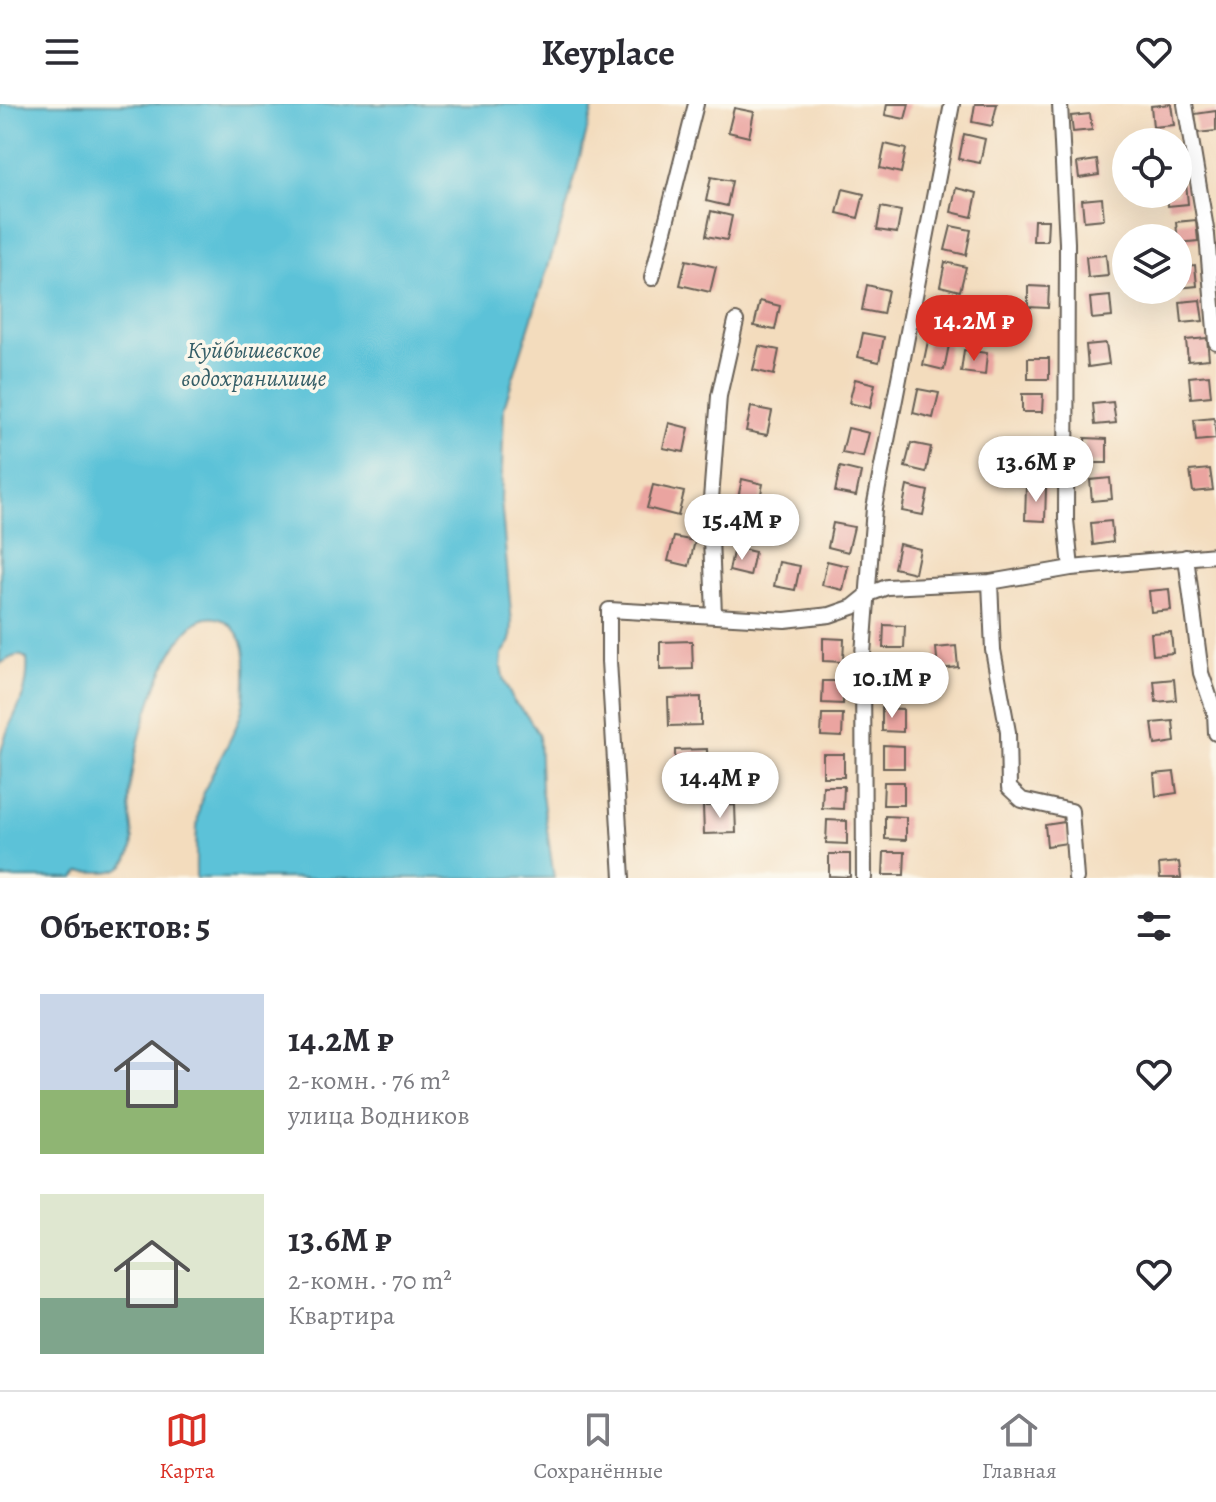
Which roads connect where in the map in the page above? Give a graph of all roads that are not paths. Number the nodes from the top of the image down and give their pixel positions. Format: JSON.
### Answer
{"nodes":[{"id":1,"x":696,"y":104,"type":"edge"},
{"id":2,"x":952,"y":104,"type":"edge"},
{"id":3,"x":1060,"y":104,"type":"edge"},
{"id":4,"x":1185,"y":104,"type":"edge"},
{"id":5,"x":652,"y":278,"type":"dead end"},
{"id":6,"x":736,"y":321,"type":"dead end"},
{"id":7,"x":1216,"y":342,"type":"edge"},
{"id":8,"x":1216,"y":555,"type":"edge"},
{"id":9,"x":1186,"y":557,"type":"junction"},
{"id":10,"x":1071,"y":568,"type":"junction"},
{"id":11,"x":990,"y":582,"type":"junction"},
{"id":12,"x":869,"y":594,"type":"junction"},
{"id":13,"x":714,"y":615,"type":"junction"},
{"id":14,"x":1216,"y":733,"type":"edge"},
{"id":15,"x":622,"y":878,"type":"edge"},
{"id":16,"x":864,"y":878,"type":"edge"},
{"id":17,"x":1076,"y":878,"type":"edge"}],
"edges":[{"from":1,"to":5,"type":"street"},
{"from":2,"to":12,"type":"street"},
{"from":3,"to":10,"type":"street"},
{"from":4,"to":7,"type":"street"},
{"from":6,"to":13,"type":"street"},
{"from":8,"to":9,"type":"street"},
{"from":9,"to":10,"type":"street"},
{"from":9,"to":14,"type":"street"},
{"from":10,"to":11,"type":"street"},
{"from":11,"to":12,"type":"street"},
{"from":11,"to":17,"type":"street"},
{"from":12,"to":13,"type":"street"},
{"from":12,"to":16,"type":"street"},
{"from":13,"to":15,"type":"street"}]}
